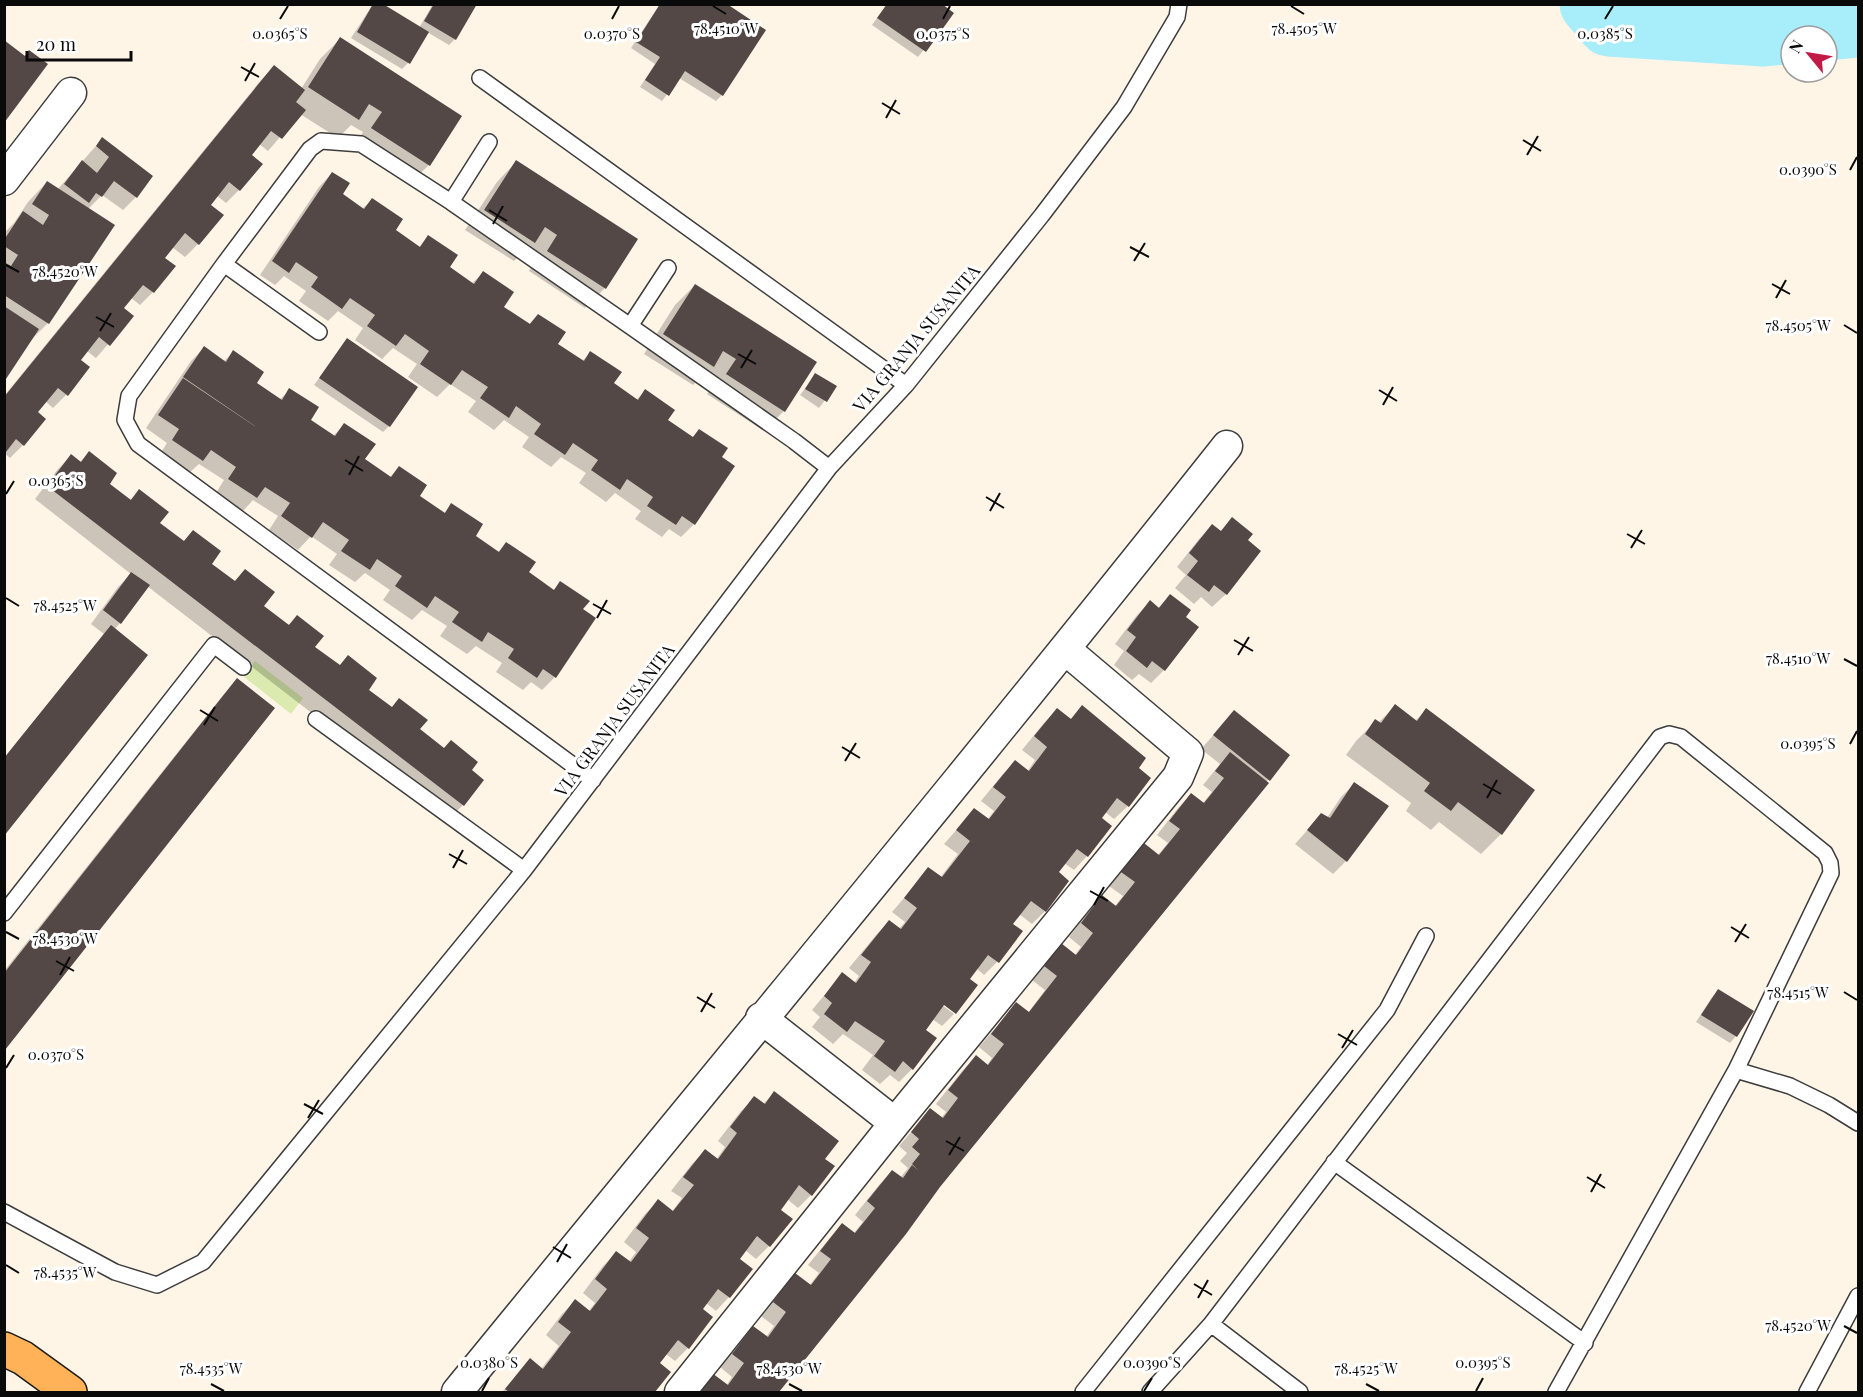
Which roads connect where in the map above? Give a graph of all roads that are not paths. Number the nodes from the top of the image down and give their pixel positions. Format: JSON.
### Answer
{"nodes":[{"id":1,"x":1178,"y":11,"type":"edge"},
{"id":2,"x":480,"y":78,"type":"dead end"},
{"id":3,"x":71,"y":93,"type":"dead end"},
{"id":4,"x":489,"y":142,"type":"dead end"},
{"id":5,"x":4,"y":180,"type":"edge"},
{"id":6,"x":451,"y":202,"type":"junction"},
{"id":7,"x":224,"y":264,"type":"junction"},
{"id":8,"x":668,"y":267,"type":"dead end"},
{"id":9,"x":630,"y":326,"type":"junction"},
{"id":10,"x":319,"y":332,"type":"dead end"},
{"id":11,"x":906,"y":385,"type":"junction"},
{"id":12,"x":1227,"y":446,"type":"dead end"},
{"id":13,"x":829,"y":468,"type":"junction"},
{"id":14,"x":1066,"y":650,"type":"junction"},
{"id":15,"x":243,"y":667,"type":"dead end"},
{"id":16,"x":316,"y":719,"type":"dead end"},
{"id":17,"x":593,"y":780,"type":"junction"},
{"id":18,"x":524,"y":870,"type":"junction"},
{"id":19,"x":4,"y":913,"type":"edge"},
{"id":20,"x":1426,"y":936,"type":"dead end"},
{"id":21,"x":761,"y":1018,"type":"junction"},
{"id":22,"x":1736,"y":1070,"type":"junction"},
{"id":23,"x":895,"y":1123,"type":"junction"},
{"id":24,"x":1858,"y":1123,"type":"edge"},
{"id":25,"x":1334,"y":1162,"type":"junction"},
{"id":26,"x":4,"y":1212,"type":"edge"},
{"id":27,"x":1858,"y":1296,"type":"edge"},
{"id":28,"x":1211,"y":1324,"type":"junction"},
{"id":29,"x":1585,"y":1343,"type":"junction"},
{"id":30,"x":4,"y":1348,"type":"edge"},
{"id":31,"x":70,"y":1392,"type":"edge"},
{"id":32,"x":457,"y":1392,"type":"edge"},
{"id":33,"x":680,"y":1392,"type":"edge"},
{"id":34,"x":1083,"y":1392,"type":"edge"},
{"id":35,"x":1150,"y":1392,"type":"edge"},
{"id":36,"x":1300,"y":1392,"type":"edge"},
{"id":37,"x":1556,"y":1392,"type":"edge"},
{"id":38,"x":1807,"y":1392,"type":"edge"}],
"edges":[{"from":1,"to":11,"type":"lane","name":"VIA GRANJA SUSANITA"},
{"from":2,"to":11,"type":"lane"},
{"from":3,"to":5,"type":"street"},
{"from":4,"to":6,"type":"lane"},
{"from":6,"to":7,"type":"lane"},
{"from":6,"to":9,"type":"lane"},
{"from":7,"to":10,"type":"lane"},
{"from":7,"to":17,"type":"lane"},
{"from":8,"to":9,"type":"lane"},
{"from":9,"to":13,"type":"lane"},
{"from":11,"to":13,"type":"lane","name":"VIA GRANJA SUSANITA"},
{"from":12,"to":14,"type":"street"},
{"from":13,"to":17,"type":"lane","name":"VIA GRANJA SUSANITA"},
{"from":14,"to":21,"type":"street"},
{"from":14,"to":23,"type":"street"},
{"from":15,"to":19,"type":"lane"},
{"from":16,"to":18,"type":"lane"},
{"from":17,"to":18,"type":"lane","name":"VIA GRANJA SUSANITA"},
{"from":18,"to":26,"type":"lane","name":"VIA GRANJA SUSANITA"},
{"from":20,"to":34,"type":"lane"},
{"from":21,"to":23,"type":"street"},
{"from":21,"to":32,"type":"street"},
{"from":22,"to":24,"type":"lane"},
{"from":22,"to":25,"type":"lane"},
{"from":22,"to":29,"type":"lane"},
{"from":23,"to":33,"type":"street"},
{"from":25,"to":28,"type":"lane"},
{"from":25,"to":29,"type":"lane"},
{"from":27,"to":38,"type":"lane"},
{"from":28,"to":35,"type":"lane"},
{"from":28,"to":36,"type":"lane"},
{"from":29,"to":37,"type":"lane"},
{"from":30,"to":31,"type":"main road"}]}
